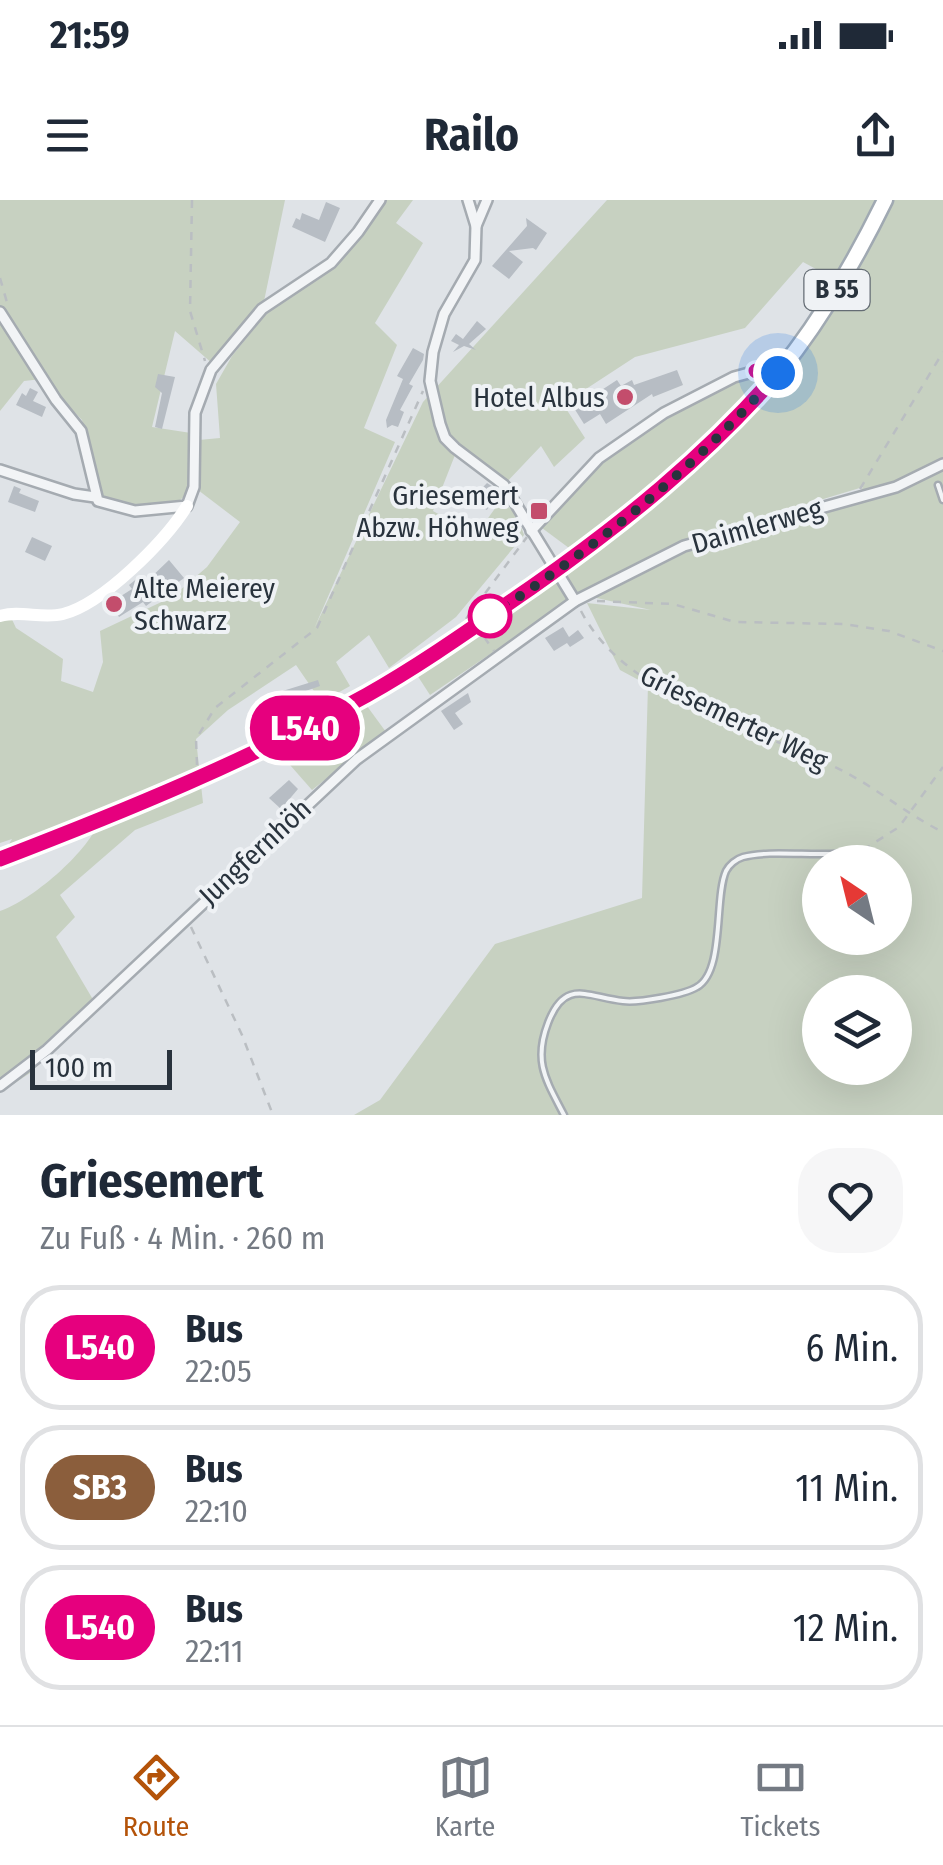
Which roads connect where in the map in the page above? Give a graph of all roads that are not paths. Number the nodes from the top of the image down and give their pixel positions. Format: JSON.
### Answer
{"nodes":[{"id":1,"x":380,"y":200,"type":"edge"},
{"id":2,"x":468,"y":200,"type":"edge"},
{"id":3,"x":486,"y":200,"type":"edge"},
{"id":4,"x":885,"y":200,"type":"edge"},
{"id":5,"x":476,"y":226,"type":"junction"},
{"id":6,"x":0,"y":312,"type":"edge"},
{"id":7,"x":778,"y":373,"type":"junction"},
{"id":8,"x":943,"y":464,"type":"edge"},
{"id":9,"x":0,"y":470,"type":"edge"},
{"id":10,"x":938,"y":485,"type":"dead end"},
{"id":11,"x":95,"y":497,"type":"junction"},
{"id":12,"x":943,"y":500,"type":"edge"},
{"id":13,"x":187,"y":506,"type":"junction"},
{"id":14,"x":531,"y":531,"type":"junction"},
{"id":15,"x":556,"y":571,"type":"junction"},
{"id":16,"x":575,"y":601,"type":"junction"},
{"id":17,"x":0,"y":616,"type":"edge"},
{"id":18,"x":802,"y":856,"type":"edge"},
{"id":19,"x":0,"y":859,"type":"edge"},
{"id":20,"x":0,"y":1086,"type":"edge"},
{"id":21,"x":564,"y":1115,"type":"edge"}],
"edges":[{"from":1,"to":13,"type":"street"},
{"from":2,"to":5,"type":"street"},
{"from":3,"to":5,"type":"street"},
{"from":4,"to":7,"type":"main road","number":"B 55"},
{"from":5,"to":14,"type":"street"},
{"from":6,"to":11,"type":"street"},
{"from":7,"to":14,"type":"street"},
{"from":7,"to":15,"type":"main road","number":"B 55"},
{"from":8,"to":16,"type":"street","name":"Daimlerweg"},
{"from":9,"to":11,"type":"street"},
{"from":10,"to":12,"type":"lane"},
{"from":11,"to":13,"type":"street"},
{"from":13,"to":17,"type":"street"},
{"from":14,"to":15,"type":"street"},
{"from":15,"to":16,"type":"street"},
{"from":15,"to":19,"type":"main road","number":"B 55"},
{"from":16,"to":20,"type":"street","name":"Jungfernhöh"},
{"from":18,"to":21,"type":"lane"}]}
